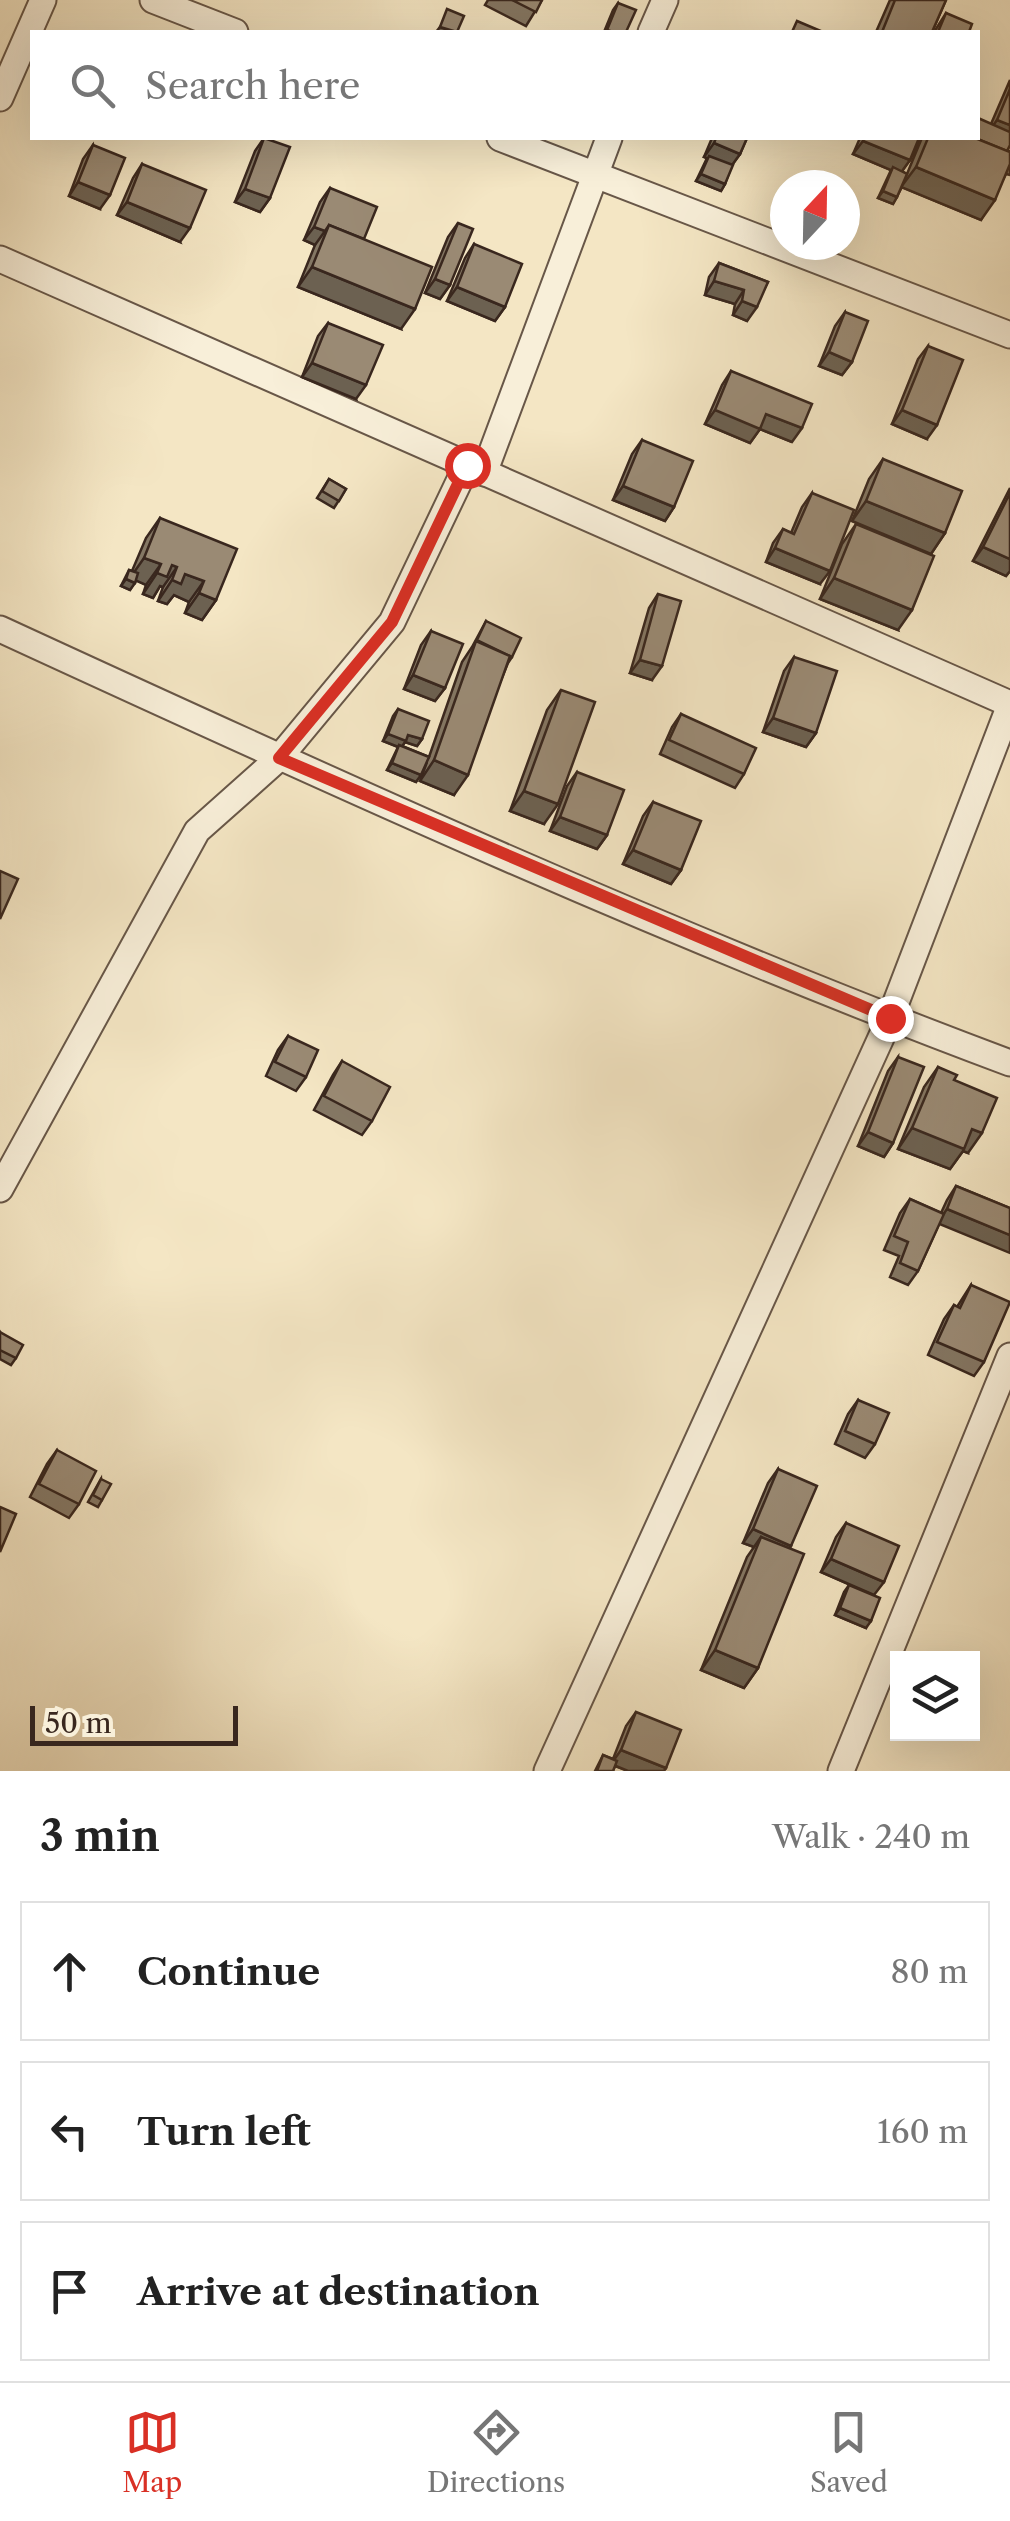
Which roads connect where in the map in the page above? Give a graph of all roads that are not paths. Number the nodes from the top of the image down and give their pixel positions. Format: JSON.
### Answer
{"nodes":[{"id":1,"x":43,"y":0,"type":"edge"},
{"id":2,"x":153,"y":0,"type":"edge"},
{"id":3,"x":664,"y":0,"type":"edge"},
{"id":4,"x":230,"y":30,"type":"edge"},
{"id":5,"x":653,"y":30,"type":"edge"},
{"id":6,"x":0,"y":98,"type":"edge"},
{"id":7,"x":505,"y":140,"type":"edge"},
{"id":8,"x":608,"y":140,"type":"edge"},
{"id":9,"x":594,"y":175,"type":"junction"},
{"id":10,"x":0,"y":259,"type":"edge"},
{"id":11,"x":1010,"y":335,"type":"edge"},
{"id":12,"x":476,"y":469,"type":"junction"},
{"id":13,"x":0,"y":628,"type":"edge"},
{"id":14,"x":1010,"y":704,"type":"edge"},
{"id":15,"x":279,"y":758,"type":"junction"},
{"id":16,"x":890,"y":1018,"type":"junction"},
{"id":17,"x":1010,"y":1062,"type":"edge"},
{"id":18,"x":0,"y":1189,"type":"edge"},
{"id":19,"x":1010,"y":1356,"type":"edge"},
{"id":20,"x":548,"y":1771,"type":"edge"},
{"id":21,"x":841,"y":1771,"type":"edge"}],
"edges":[{"from":1,"to":6,"type":"street"},
{"from":2,"to":4,"type":"street"},
{"from":3,"to":5,"type":"street"},
{"from":7,"to":9,"type":"street"},
{"from":8,"to":9,"type":"street"},
{"from":9,"to":11,"type":"street"},
{"from":9,"to":12,"type":"street"},
{"from":10,"to":12,"type":"street"},
{"from":12,"to":14,"type":"street"},
{"from":12,"to":15,"type":"street"},
{"from":13,"to":15,"type":"street"},
{"from":14,"to":16,"type":"street"},
{"from":15,"to":16,"type":"street"},
{"from":15,"to":18,"type":"street"},
{"from":16,"to":17,"type":"street"},
{"from":16,"to":20,"type":"street"},
{"from":19,"to":21,"type":"street"}]}
